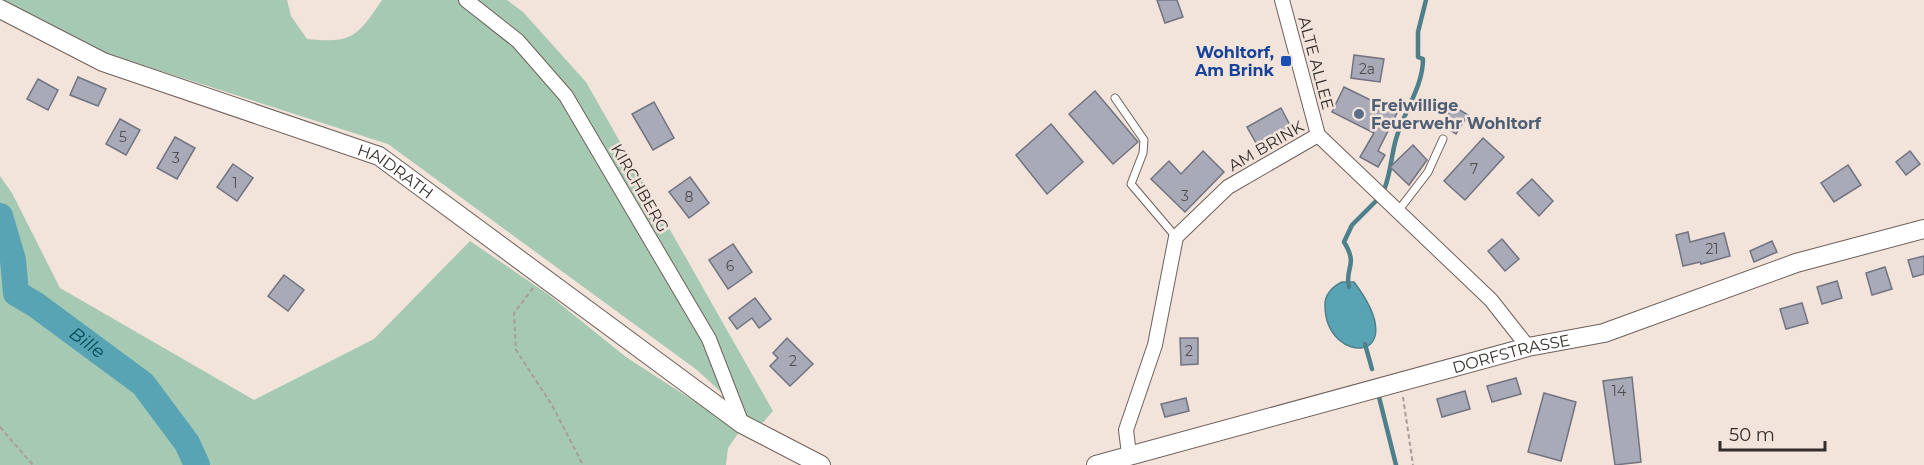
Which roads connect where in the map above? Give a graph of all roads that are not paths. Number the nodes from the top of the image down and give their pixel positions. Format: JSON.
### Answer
{"nodes":[{"id":1,"x":466,"y":0,"type":"edge"},
{"id":2,"x":1282,"y":0,"type":"edge"},
{"id":3,"x":0,"y":9,"type":"edge"},
{"id":4,"x":1115,"y":98,"type":"dead end"},
{"id":5,"x":1318,"y":135,"type":"junction"},
{"id":6,"x":1443,"y":139,"type":"dead end"},
{"id":7,"x":1398,"y":211,"type":"junction"},
{"id":8,"x":1924,"y":229,"type":"edge"},
{"id":9,"x":1176,"y":237,"type":"junction"},
{"id":10,"x":1528,"y":347,"type":"junction"},
{"id":11,"x":742,"y":424,"type":"junction"},
{"id":12,"x":1129,"y":454,"type":"junction"},
{"id":13,"x":821,"y":465,"type":"edge"},
{"id":14,"x":1096,"y":465,"type":"edge"}],
"edges":[{"from":1,"to":11,"type":"street","name":"KIRCHBERG"},
{"from":2,"to":5,"type":"street","name":"ALTE ALLEE"},
{"from":3,"to":11,"type":"street","name":"HAIDRATH"},
{"from":4,"to":9,"type":"lane"},
{"from":5,"to":7,"type":"street","name":"AM BRINK"},
{"from":5,"to":9,"type":"street","name":"AM BRINK"},
{"from":6,"to":7,"type":"lane"},
{"from":7,"to":10,"type":"street","name":"AM BRINK"},
{"from":8,"to":10,"type":"street","name":"DORFSTRASSE"},
{"from":9,"to":12,"type":"street"},
{"from":10,"to":12,"type":"street","name":"DORFSTRASSE"},
{"from":11,"to":13,"type":"street"},
{"from":12,"to":14,"type":"street","name":"DORFSTRASSE"}]}
